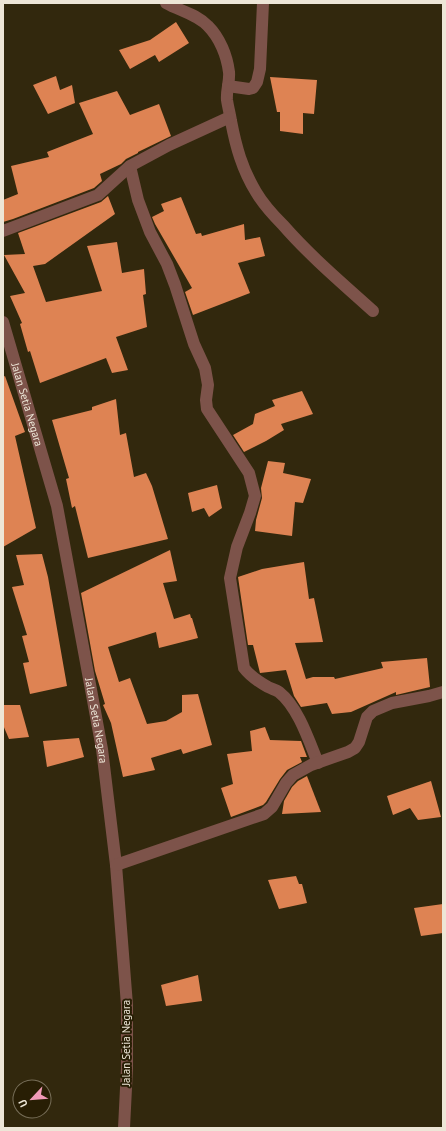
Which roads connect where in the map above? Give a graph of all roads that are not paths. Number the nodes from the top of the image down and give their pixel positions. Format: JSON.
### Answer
{"nodes":[{"id":1,"x":166,"y":3,"type":"edge"},
{"id":2,"x":263,"y":3,"type":"edge"},
{"id":3,"x":228,"y":86,"type":"junction"},
{"id":4,"x":230,"y":117,"type":"junction"},
{"id":5,"x":130,"y":166,"type":"junction"},
{"id":6,"x":3,"y":231,"type":"edge"},
{"id":7,"x":373,"y":311,"type":"dead end"},
{"id":8,"x":3,"y":322,"type":"edge"},
{"id":9,"x":443,"y":692,"type":"edge"},
{"id":10,"x":318,"y":763,"type":"junction"},
{"id":11,"x":116,"y":865,"type":"junction"},
{"id":12,"x":124,"y":1128,"type":"edge"}],
"edges":[{"from":1,"to":3,"type":"street"},
{"from":2,"to":3,"type":"street"},
{"from":3,"to":4,"type":"street"},
{"from":4,"to":5,"type":"street"},
{"from":4,"to":7,"type":"street"},
{"from":5,"to":6,"type":"street"},
{"from":5,"to":10,"type":"street"},
{"from":8,"to":11,"type":"street","name":"Jalan Setia Negara"},
{"from":9,"to":10,"type":"street"},
{"from":10,"to":11,"type":"street"},
{"from":11,"to":12,"type":"street","name":"Jalan Setia Negara"}]}
